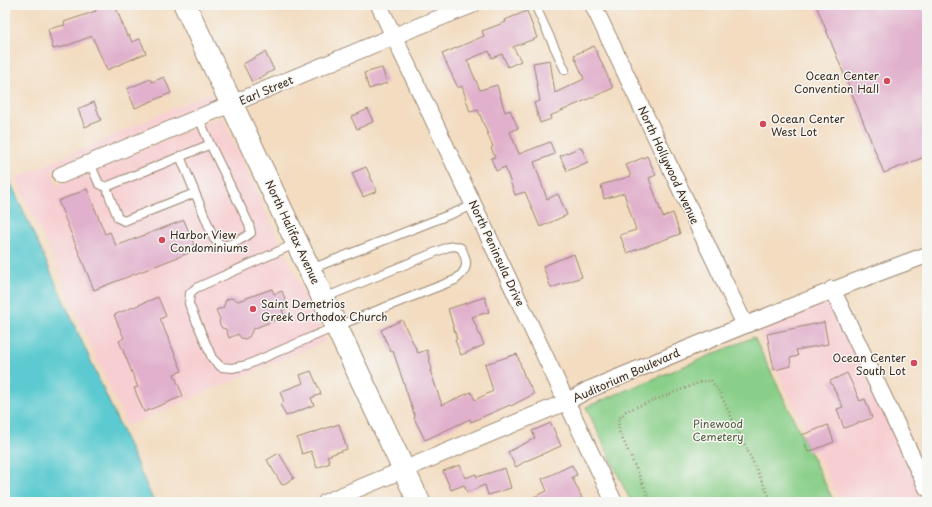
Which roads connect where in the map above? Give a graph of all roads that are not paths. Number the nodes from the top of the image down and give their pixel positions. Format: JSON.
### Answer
{"nodes":[{"id":1,"x":185,"y":5,"type":"edge"},
{"id":2,"x":379,"y":5,"type":"edge"},
{"id":3,"x":472,"y":5,"type":"edge"},
{"id":4,"x":535,"y":5,"type":"edge"},
{"id":5,"x":593,"y":5,"type":"edge"},
{"id":6,"x":394,"y":36,"type":"junction"},
{"id":7,"x":565,"y":70,"type":"dead end"},
{"id":8,"x":233,"y":104,"type":"junction"},
{"id":9,"x":199,"y":118,"type":"junction"},
{"id":10,"x":210,"y":144,"type":"junction"},
{"id":11,"x":180,"y":156,"type":"junction"},
{"id":12,"x":90,"y":163,"type":"junction"},
{"id":13,"x":61,"y":175,"type":"dead end"},
{"id":14,"x":106,"y":187,"type":"junction"},
{"id":15,"x":195,"y":193,"type":"junction"},
{"id":16,"x":474,"y":205,"type":"junction"},
{"id":17,"x":298,"y":243,"type":"junction"},
{"id":18,"x":927,"y":255,"type":"edge"},
{"id":19,"x":311,"y":270,"type":"junction"},
{"id":20,"x":832,"y":290,"type":"junction"},
{"id":21,"x":324,"y":298,"type":"junction"},
{"id":22,"x":745,"y":325,"type":"junction"},
{"id":23,"x":337,"y":326,"type":"junction"},
{"id":24,"x":566,"y":402,"type":"junction"},
{"id":25,"x":405,"y":470,"type":"junction"},
{"id":26,"x":927,"y":488,"type":"edge"},
{"id":27,"x":326,"y":502,"type":"edge"},
{"id":28,"x":419,"y":502,"type":"edge"},
{"id":29,"x":614,"y":502,"type":"edge"}],
"edges":[{"from":1,"to":8,"type":"street","name":"North Halifax Avenue"},
{"from":2,"to":6,"type":"street","name":"North Peninsula Drive"},
{"from":3,"to":6,"type":"street","name":"Earl Street"},
{"from":4,"to":7,"type":"lane"},
{"from":5,"to":22,"type":"street","name":"North Hollywood Avenue"},
{"from":6,"to":8,"type":"street","name":"Earl Street"},
{"from":6,"to":16,"type":"street","name":"North Peninsula Drive"},
{"from":8,"to":9,"type":"street","name":"Earl Street"},
{"from":8,"to":17,"type":"street","name":"North Halifax Avenue"},
{"from":9,"to":10,"type":"lane"},
{"from":9,"to":12,"type":"street","name":"Earl Street"},
{"from":10,"to":11,"type":"lane"},
{"from":10,"to":15,"type":"lane"},
{"from":11,"to":14,"type":"lane"},
{"from":11,"to":15,"type":"lane"},
{"from":12,"to":13,"type":"street","name":"Earl Street"},
{"from":12,"to":14,"type":"lane"},
{"from":14,"to":15,"type":"lane"},
{"from":16,"to":19,"type":"lane"},
{"from":16,"to":24,"type":"street","name":"North Peninsula Drive"},
{"from":17,"to":19,"type":"street","name":"North Halifax Avenue"},
{"from":17,"to":23,"type":"lane"},
{"from":18,"to":20,"type":"street","name":"Auditorium Boulevard"},
{"from":19,"to":21,"type":"street","name":"North Halifax Avenue"},
{"from":20,"to":22,"type":"street","name":"Auditorium Boulevard"},
{"from":20,"to":26,"type":"street"},
{"from":21,"to":23,"type":"street","name":"North Halifax Avenue"},
{"from":21,"to":23,"type":"lane"},
{"from":22,"to":24,"type":"street","name":"Auditorium Boulevard"},
{"from":23,"to":25,"type":"street","name":"North Halifax Avenue"},
{"from":24,"to":25,"type":"street","name":"Auditorium Boulevard"},
{"from":24,"to":29,"type":"street","name":"North Peninsula Drive"},
{"from":25,"to":27,"type":"street","name":"Auditorium Boulevard"},
{"from":25,"to":28,"type":"street","name":"North Halifax Avenue"}]}
